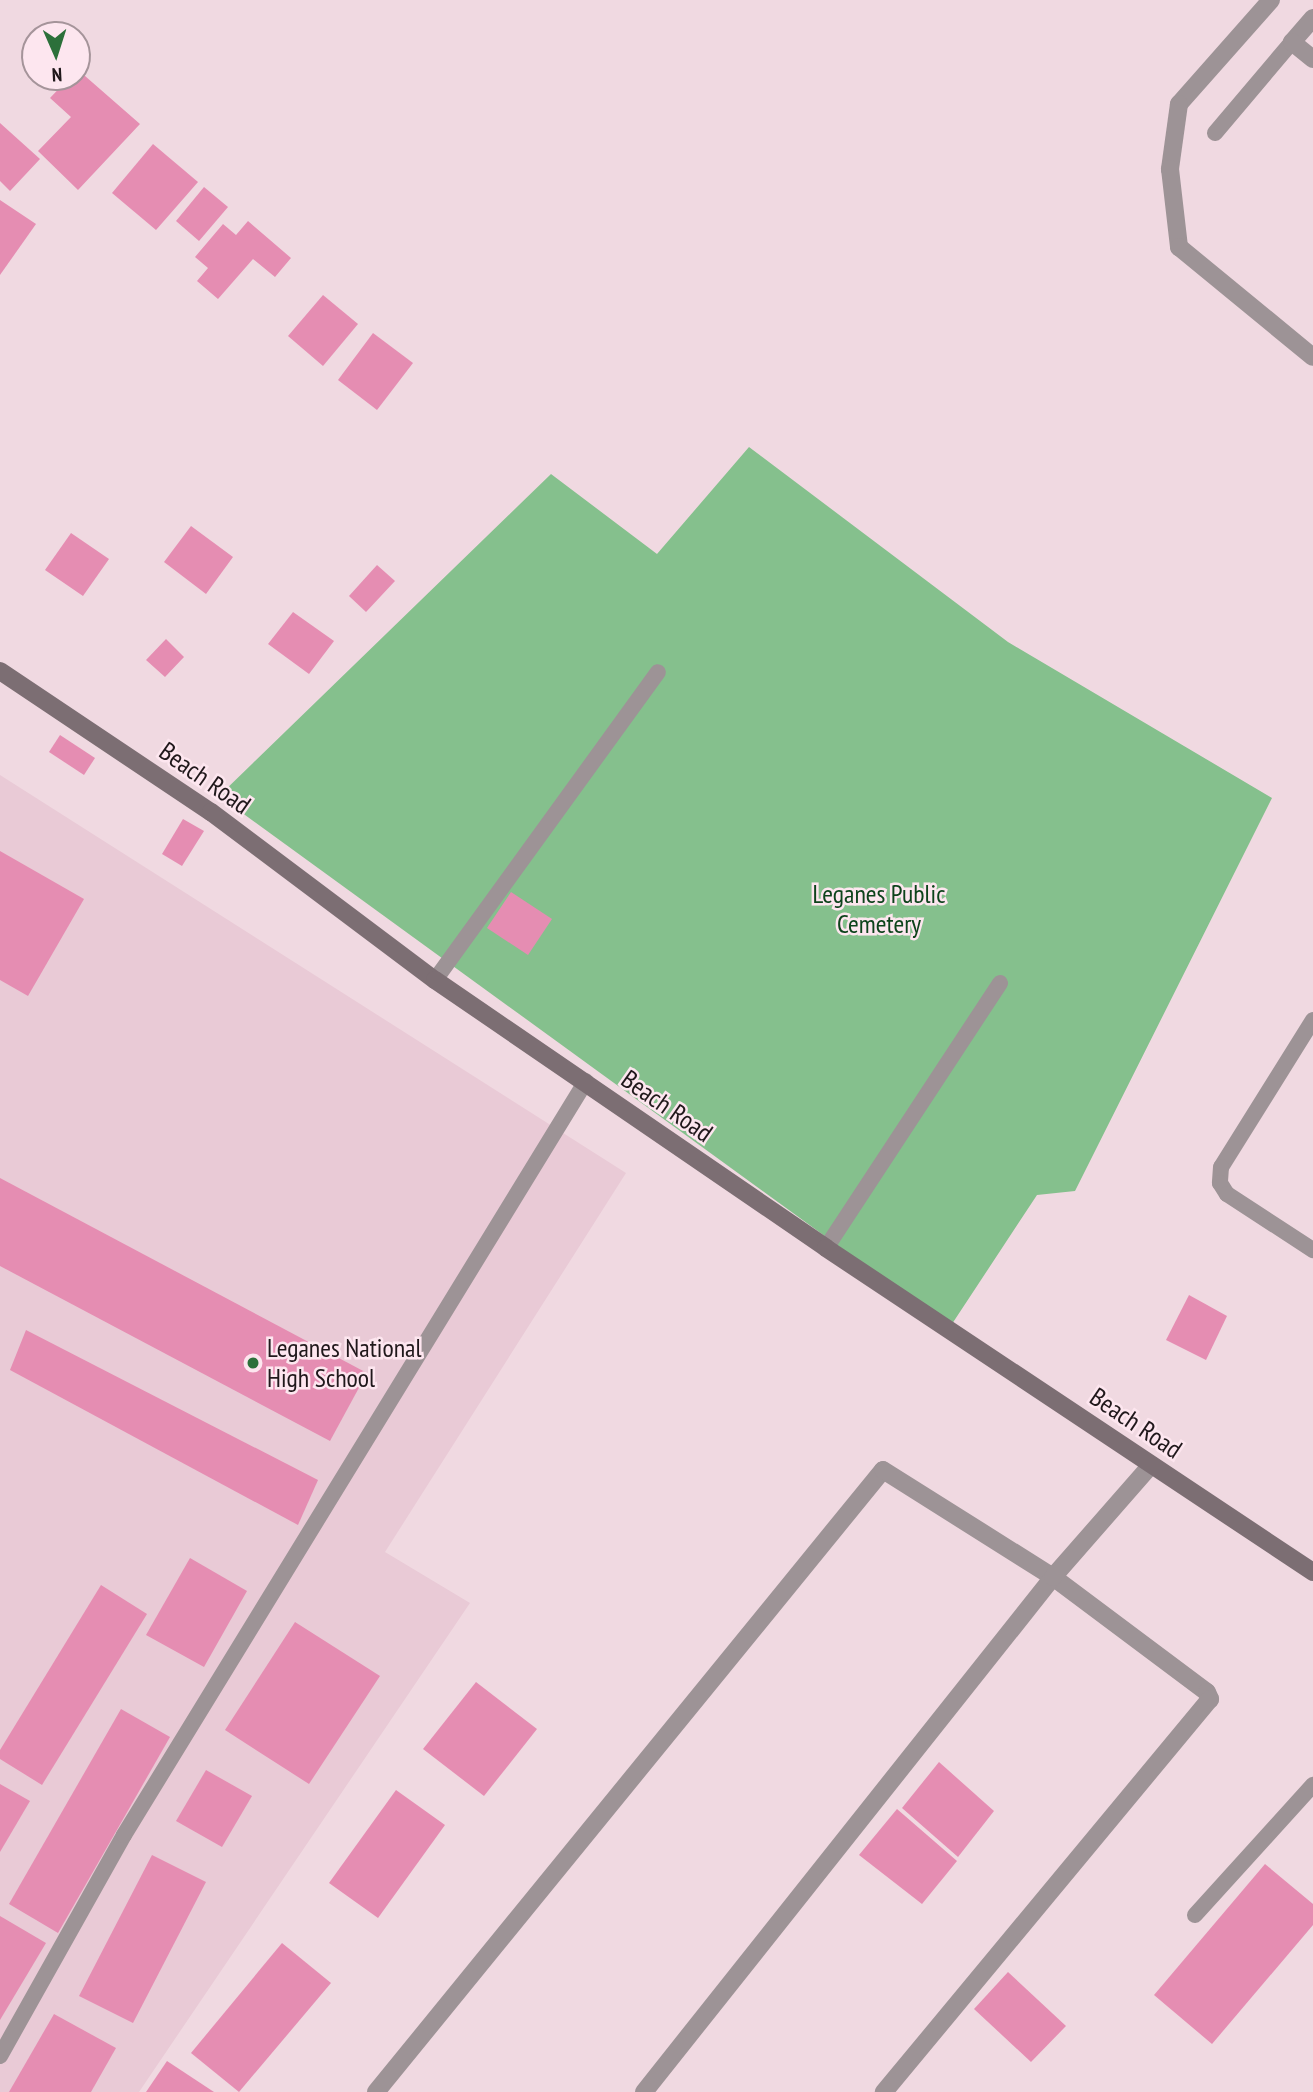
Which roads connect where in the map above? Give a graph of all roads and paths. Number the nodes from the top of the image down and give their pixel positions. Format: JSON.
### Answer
{"nodes":[{"id":1,"x":1271,"y":0,"type":"edge"},
{"id":2,"x":1313,"y":18,"type":"edge"},
{"id":3,"x":1292,"y":42,"type":"junction"},
{"id":4,"x":1313,"y":59,"type":"edge"},
{"id":5,"x":1215,"y":133,"type":"dead end"},
{"id":6,"x":1313,"y":357,"type":"edge"},
{"id":7,"x":0,"y":671,"type":"edge"},
{"id":8,"x":658,"y":672,"type":"dead end"},
{"id":9,"x":435,"y":980,"type":"junction"},
{"id":10,"x":1000,"y":983,"type":"dead end"},
{"id":11,"x":1313,"y":1020,"type":"edge"},
{"id":12,"x":586,"y":1081,"type":"junction"},
{"id":13,"x":826,"y":1248,"type":"junction"},
{"id":14,"x":1313,"y":1250,"type":"edge"},
{"id":15,"x":1151,"y":1465,"type":"junction"},
{"id":16,"x":1313,"y":1572,"type":"edge"},
{"id":17,"x":1053,"y":1577,"type":"junction"},
{"id":18,"x":1313,"y":1785,"type":"edge"},
{"id":19,"x":1195,"y":1915,"type":"dead end"},
{"id":20,"x":0,"y":2056,"type":"edge"},
{"id":21,"x":376,"y":2092,"type":"edge"},
{"id":22,"x":644,"y":2092,"type":"edge"},
{"id":23,"x":884,"y":2092,"type":"edge"}],
"edges":[{"from":1,"to":6,"type":"street"},
{"from":2,"to":3,"type":"street"},
{"from":3,"to":4,"type":"street"},
{"from":3,"to":5,"type":"lane"},
{"from":7,"to":9,"type":"main road","name":"Beach Road"},
{"from":8,"to":9,"type":"lane"},
{"from":9,"to":12,"type":"main road","name":"Beach Road"},
{"from":10,"to":13,"type":"lane"},
{"from":11,"to":14,"type":"lane"},
{"from":12,"to":13,"type":"main road","name":"Beach Road"},
{"from":12,"to":20,"type":"lane"},
{"from":13,"to":15,"type":"main road","name":"Beach Road"},
{"from":15,"to":16,"type":"main road","name":"Beach Road"},
{"from":15,"to":17,"type":"street"},
{"from":17,"to":21,"type":"street"},
{"from":17,"to":22,"type":"street"},
{"from":17,"to":23,"type":"street"},
{"from":18,"to":19,"type":"lane"}]}
